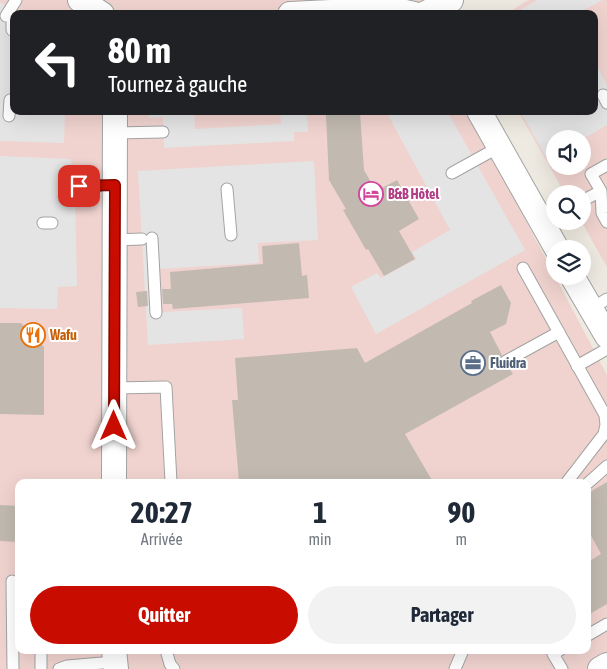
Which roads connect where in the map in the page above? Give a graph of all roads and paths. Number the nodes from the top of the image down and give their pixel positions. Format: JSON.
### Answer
{"nodes":[{"id":1,"x":80,"y":0,"type":"edge"},
{"id":2,"x":451,"y":0,"type":"edge"},
{"id":3,"x":96,"y":10,"type":"edge"},
{"id":4,"x":373,"y":10,"type":"edge"},
{"id":5,"x":396,"y":10,"type":"edge"},
{"id":6,"x":432,"y":10,"type":"edge"},
{"id":7,"x":10,"y":100,"type":"dead end"},
{"id":8,"x":481,"y":115,"type":"edge"},
{"id":9,"x":9,"y":116,"type":"dead end"},
{"id":10,"x":115,"y":122,"type":"edge"},
{"id":11,"x":163,"y":132,"type":"dead end"},
{"id":12,"x":499,"y":146,"type":"junction"},
{"id":13,"x":607,"y":165,"type":"edge"},
{"id":14,"x":452,"y":173,"type":"dead end"},
{"id":15,"x":115,"y":185,"type":"junction"},
{"id":16,"x":79,"y":186,"type":"dead end"},
{"id":17,"x":227,"y":189,"type":"dead end"},
{"id":18,"x":600,"y":192,"type":"junction"},
{"id":19,"x":591,"y":196,"type":"edge"},
{"id":20,"x":546,"y":216,"type":"edge"},
{"id":21,"x":607,"y":222,"type":"edge"},
{"id":22,"x":230,"y":235,"type":"dead end"},
{"id":23,"x":114,"y":240,"type":"junction"},
{"id":24,"x":523,"y":268,"type":"dead end"},
{"id":25,"x":581,"y":285,"type":"edge"},
{"id":26,"x":599,"y":304,"type":"edge"},
{"id":27,"x":156,"y":313,"type":"dead end"},
{"id":28,"x":559,"y":332,"type":"junction"},
{"id":29,"x":607,"y":336,"type":"edge"},
{"id":30,"x":607,"y":349,"type":"edge"},
{"id":31,"x":506,"y":361,"type":"dead end"},
{"id":32,"x":577,"y":366,"type":"junction"},
{"id":33,"x":114,"y":388,"type":"junction"},
{"id":34,"x":607,"y":466,"type":"edge"},
{"id":35,"x":114,"y":479,"type":"edge"},
{"id":36,"x":171,"y":479,"type":"edge"},
{"id":37,"x":569,"y":479,"type":"edge"},
{"id":38,"x":591,"y":480,"type":"edge"},
{"id":39,"x":12,"y":581,"type":"dead end"},
{"id":40,"x":607,"y":624,"type":"edge"},
{"id":41,"x":591,"y":633,"type":"edge"},
{"id":42,"x":41,"y":654,"type":"edge"},
{"id":43,"x":167,"y":654,"type":"edge"},
{"id":44,"x":461,"y":654,"type":"edge"},
{"id":45,"x":555,"y":654,"type":"edge"},
{"id":46,"x":115,"y":660,"type":"edge"},
{"id":47,"x":607,"y":665,"type":"edge"},
{"id":48,"x":13,"y":669,"type":"edge"},
{"id":49,"x":42,"y":669,"type":"edge"},
{"id":50,"x":59,"y":669,"type":"edge"},
{"id":51,"x":174,"y":669,"type":"edge"},
{"id":52,"x":455,"y":669,"type":"edge"},
{"id":53,"x":562,"y":669,"type":"edge"},
{"id":54,"x":600,"y":669,"type":"edge"}],
"edges":[{"from":1,"to":3,"type":"street"},
{"from":2,"to":6,"type":"street"},
{"from":4,"to":5,"type":"street"},
{"from":7,"to":9,"type":"lane"},
{"from":8,"to":12,"type":"street"},
{"from":10,"to":11,"type":"lane"},
{"from":10,"to":15,"type":"street"},
{"from":12,"to":14,"type":"lane"},
{"from":12,"to":20,"type":"street"},
{"from":13,"to":18,"type":"lane"},
{"from":15,"to":16,"type":"lane"},
{"from":15,"to":23,"type":"street"},
{"from":17,"to":22,"type":"lane"},
{"from":18,"to":19,"type":"lane"},
{"from":18,"to":21,"type":"lane"},
{"from":23,"to":27,"type":"lane"},
{"from":23,"to":33,"type":"street"},
{"from":24,"to":28,"type":"lane"},
{"from":25,"to":26,"type":"street"},
{"from":26,"to":29,"type":"street"},
{"from":28,"to":31,"type":"lane"},
{"from":28,"to":32,"type":"lane"},
{"from":30,"to":32,"type":"lane"},
{"from":32,"to":37,"type":"lane"},
{"from":33,"to":35,"type":"street"},
{"from":33,"to":36,"type":"lane"},
{"from":34,"to":38,"type":"lane"},
{"from":39,"to":48,"type":"lane"},
{"from":40,"to":41,"type":"lane"},
{"from":42,"to":49,"type":"lane"},
{"from":43,"to":51,"type":"lane"},
{"from":44,"to":52,"type":"lane"},
{"from":45,"to":53,"type":"lane"},
{"from":46,"to":50,"type":"lane"},
{"from":47,"to":54,"type":"street"}]}
